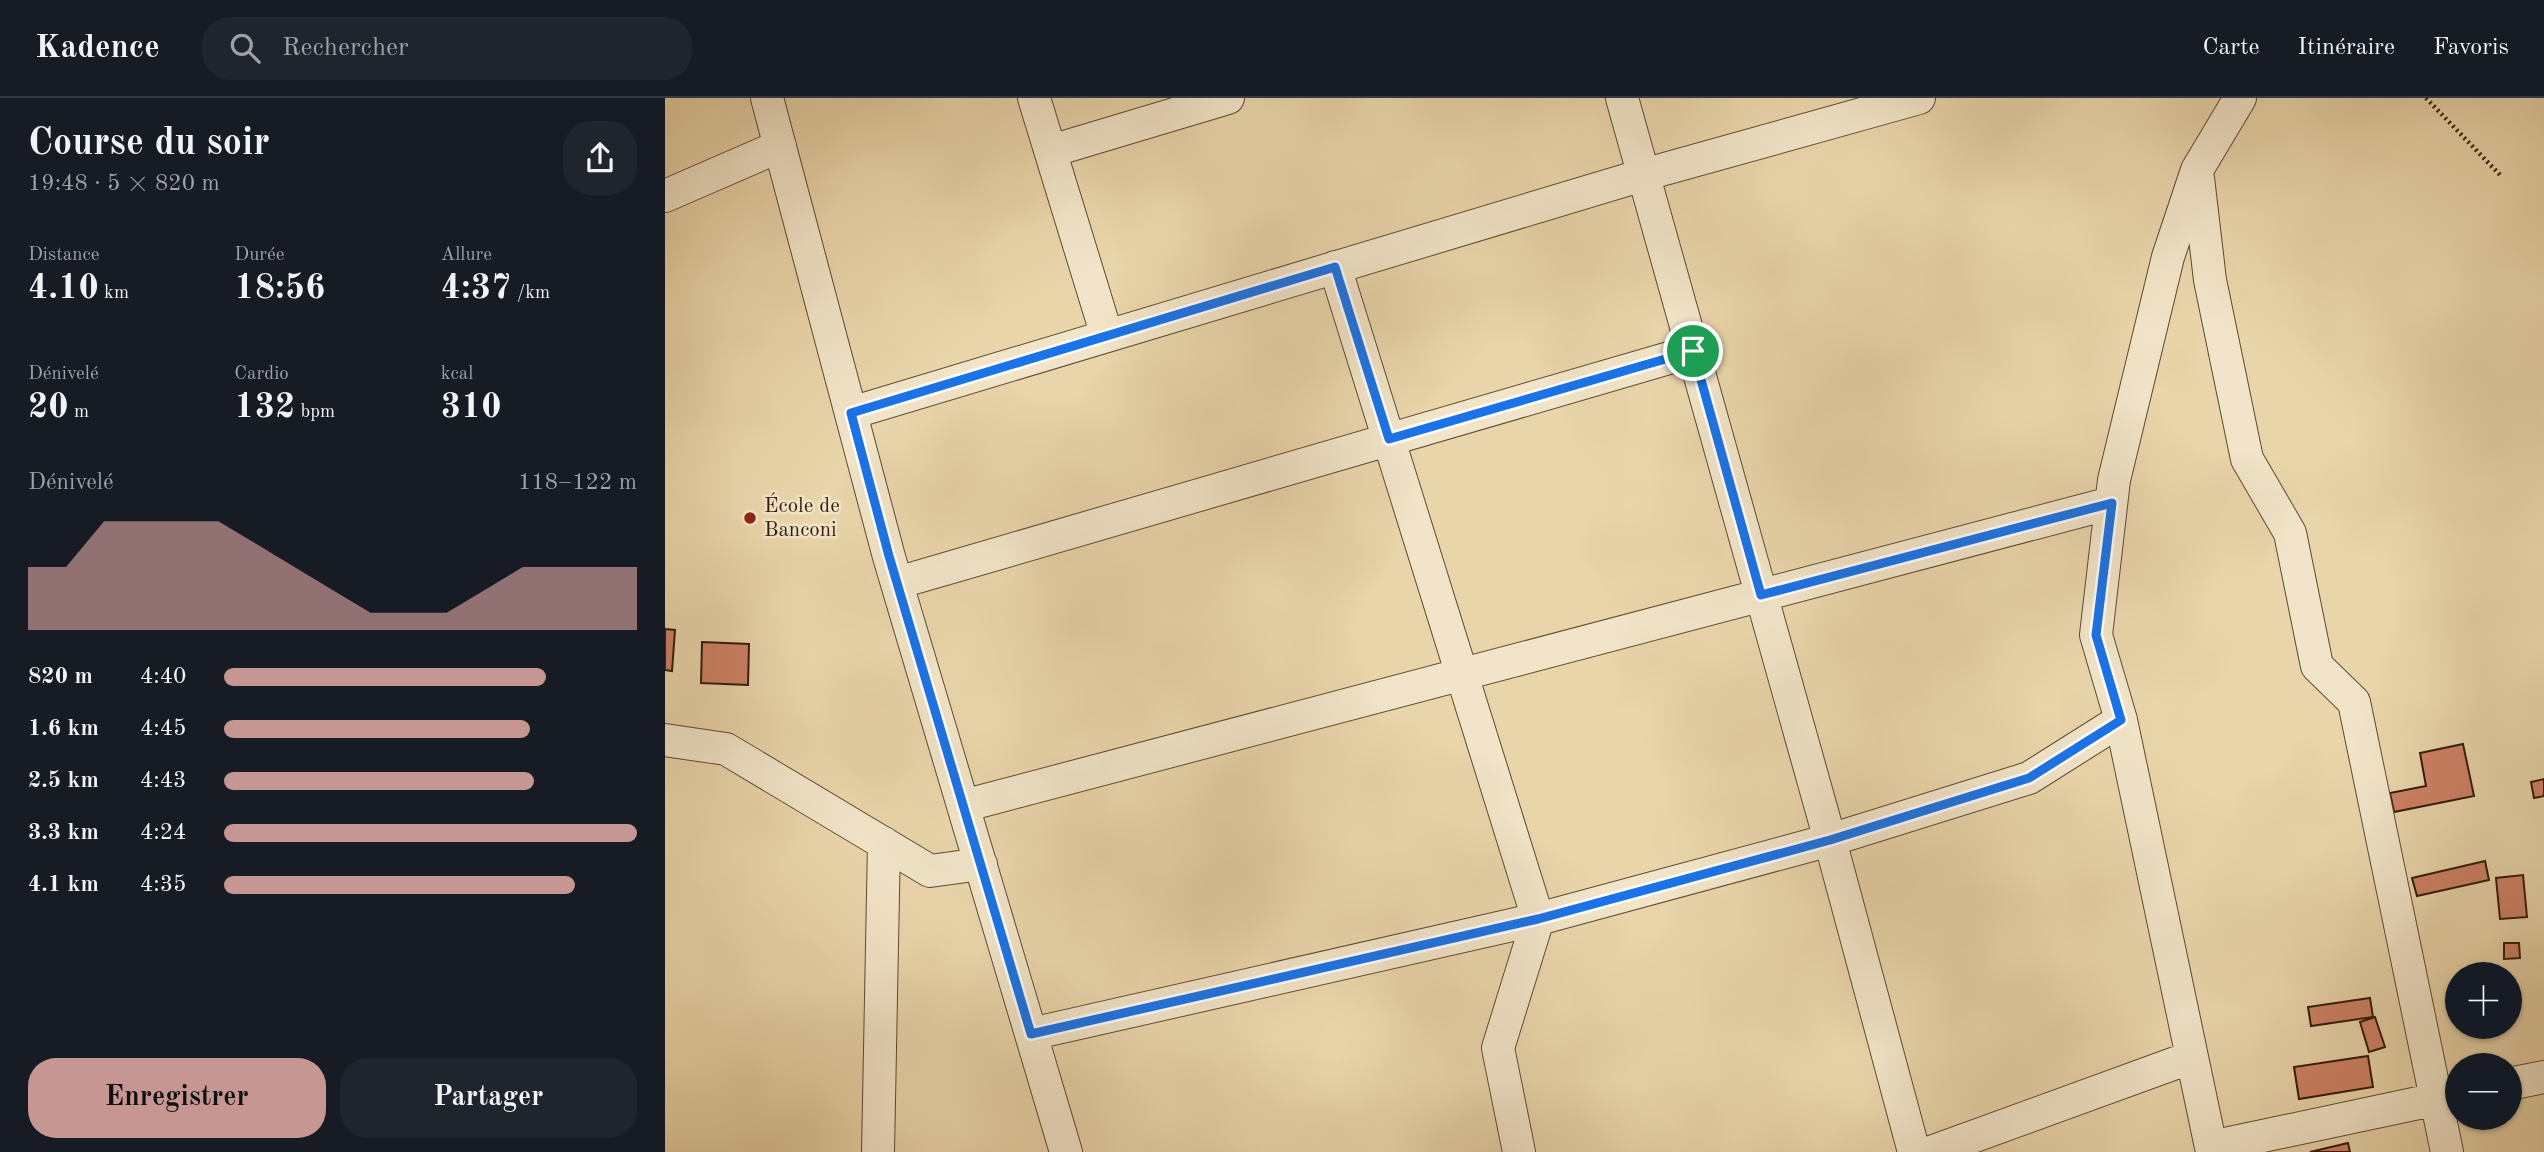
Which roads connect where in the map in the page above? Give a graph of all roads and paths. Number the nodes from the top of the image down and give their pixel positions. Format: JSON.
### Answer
{"nodes":[{"id":1,"x":767,"y":98,"type":"edge"},
{"id":2,"x":1034,"y":98,"type":"edge"},
{"id":3,"x":1228,"y":98,"type":"edge"},
{"id":4,"x":1622,"y":98,"type":"edge"},
{"id":5,"x":1919,"y":98,"type":"edge"},
{"id":6,"x":2240,"y":98,"type":"edge"},
{"id":7,"x":2426,"y":98,"type":"edge"},
{"id":8,"x":780,"y":146,"type":"junction"},
{"id":9,"x":1051,"y":151,"type":"junction"},
{"id":10,"x":2197,"y":170,"type":"junction"},
{"id":11,"x":1643,"y":175,"type":"junction"},
{"id":12,"x":2502,"y":177,"type":"dead end"},
{"id":13,"x":665,"y":196,"type":"edge"},
{"id":14,"x":1335,"y":267,"type":"junction"},
{"id":15,"x":1107,"y":336,"type":"junction"},
{"id":16,"x":1693,"y":351,"type":"junction"},
{"id":17,"x":851,"y":413,"type":"junction"},
{"id":18,"x":1389,"y":439,"type":"junction"},
{"id":19,"x":2112,"y":503,"type":"junction"},
{"id":20,"x":897,"y":583,"type":"junction"},
{"id":21,"x":1761,"y":595,"type":"junction"},
{"id":22,"x":1463,"y":674,"type":"junction"},
{"id":23,"x":2121,"y":720,"type":"junction"},
{"id":24,"x":665,"y":740,"type":"edge"},
{"id":25,"x":963,"y":806,"type":"junction"},
{"id":26,"x":1830,"y":840,"type":"junction"},
{"id":27,"x":884,"y":843,"type":"junction"},
{"id":28,"x":981,"y":864,"type":"junction"},
{"id":29,"x":1538,"y":919,"type":"junction"},
{"id":30,"x":1031,"y":1034,"type":"junction"},
{"id":31,"x":2192,"y":1056,"type":"junction"},
{"id":32,"x":2544,"y":1077,"type":"edge"},
{"id":33,"x":2522,"y":1081,"type":"edge"},
{"id":34,"x":2445,"y":1088,"type":"edge"},
{"id":35,"x":2445,"y":1096,"type":"edge"},
{"id":36,"x":2447,"y":1130,"type":"edge"},
{"id":37,"x":1511,"y":1150,"type":"edge"},
{"id":38,"x":2212,"y":1150,"type":"edge"},
{"id":39,"x":878,"y":1152,"type":"edge"},
{"id":40,"x":1066,"y":1152,"type":"edge"},
{"id":41,"x":1914,"y":1152,"type":"edge"},
{"id":42,"x":1931,"y":1152,"type":"edge"},
{"id":43,"x":2447,"y":1152,"type":"edge"}],
"edges":[{"from":1,"to":8,"type":"street"},
{"from":2,"to":9,"type":"street"},
{"from":3,"to":9,"type":"street"},
{"from":4,"to":11,"type":"street"},
{"from":5,"to":11,"type":"street"},
{"from":6,"to":10,"type":"street"},
{"from":7,"to":12,"type":"path"},
{"from":8,"to":13,"type":"street"},
{"from":8,"to":17,"type":"street"},
{"from":9,"to":15,"type":"street"},
{"from":10,"to":19,"type":"street"},
{"from":10,"to":34,"type":"street"},
{"from":11,"to":14,"type":"street"},
{"from":11,"to":16,"type":"street"},
{"from":14,"to":15,"type":"street"},
{"from":14,"to":18,"type":"street"},
{"from":15,"to":17,"type":"street"},
{"from":16,"to":18,"type":"street"},
{"from":16,"to":21,"type":"street"},
{"from":17,"to":20,"type":"street"},
{"from":18,"to":20,"type":"street"},
{"from":18,"to":22,"type":"street"},
{"from":19,"to":21,"type":"street"},
{"from":19,"to":23,"type":"street"},
{"from":20,"to":25,"type":"street"},
{"from":21,"to":22,"type":"street"},
{"from":21,"to":26,"type":"street"},
{"from":22,"to":25,"type":"street"},
{"from":22,"to":29,"type":"street"},
{"from":23,"to":26,"type":"street"},
{"from":23,"to":31,"type":"street"},
{"from":24,"to":27,"type":"street"},
{"from":25,"to":28,"type":"street"},
{"from":26,"to":29,"type":"street"},
{"from":26,"to":41,"type":"street"},
{"from":27,"to":28,"type":"street"},
{"from":27,"to":39,"type":"street"},
{"from":28,"to":30,"type":"street"},
{"from":29,"to":30,"type":"street"},
{"from":29,"to":37,"type":"street"},
{"from":30,"to":40,"type":"street"},
{"from":31,"to":38,"type":"street"},
{"from":31,"to":42,"type":"street"},
{"from":32,"to":33,"type":"street"},
{"from":35,"to":38,"type":"street"},
{"from":36,"to":43,"type":"street"}]}
